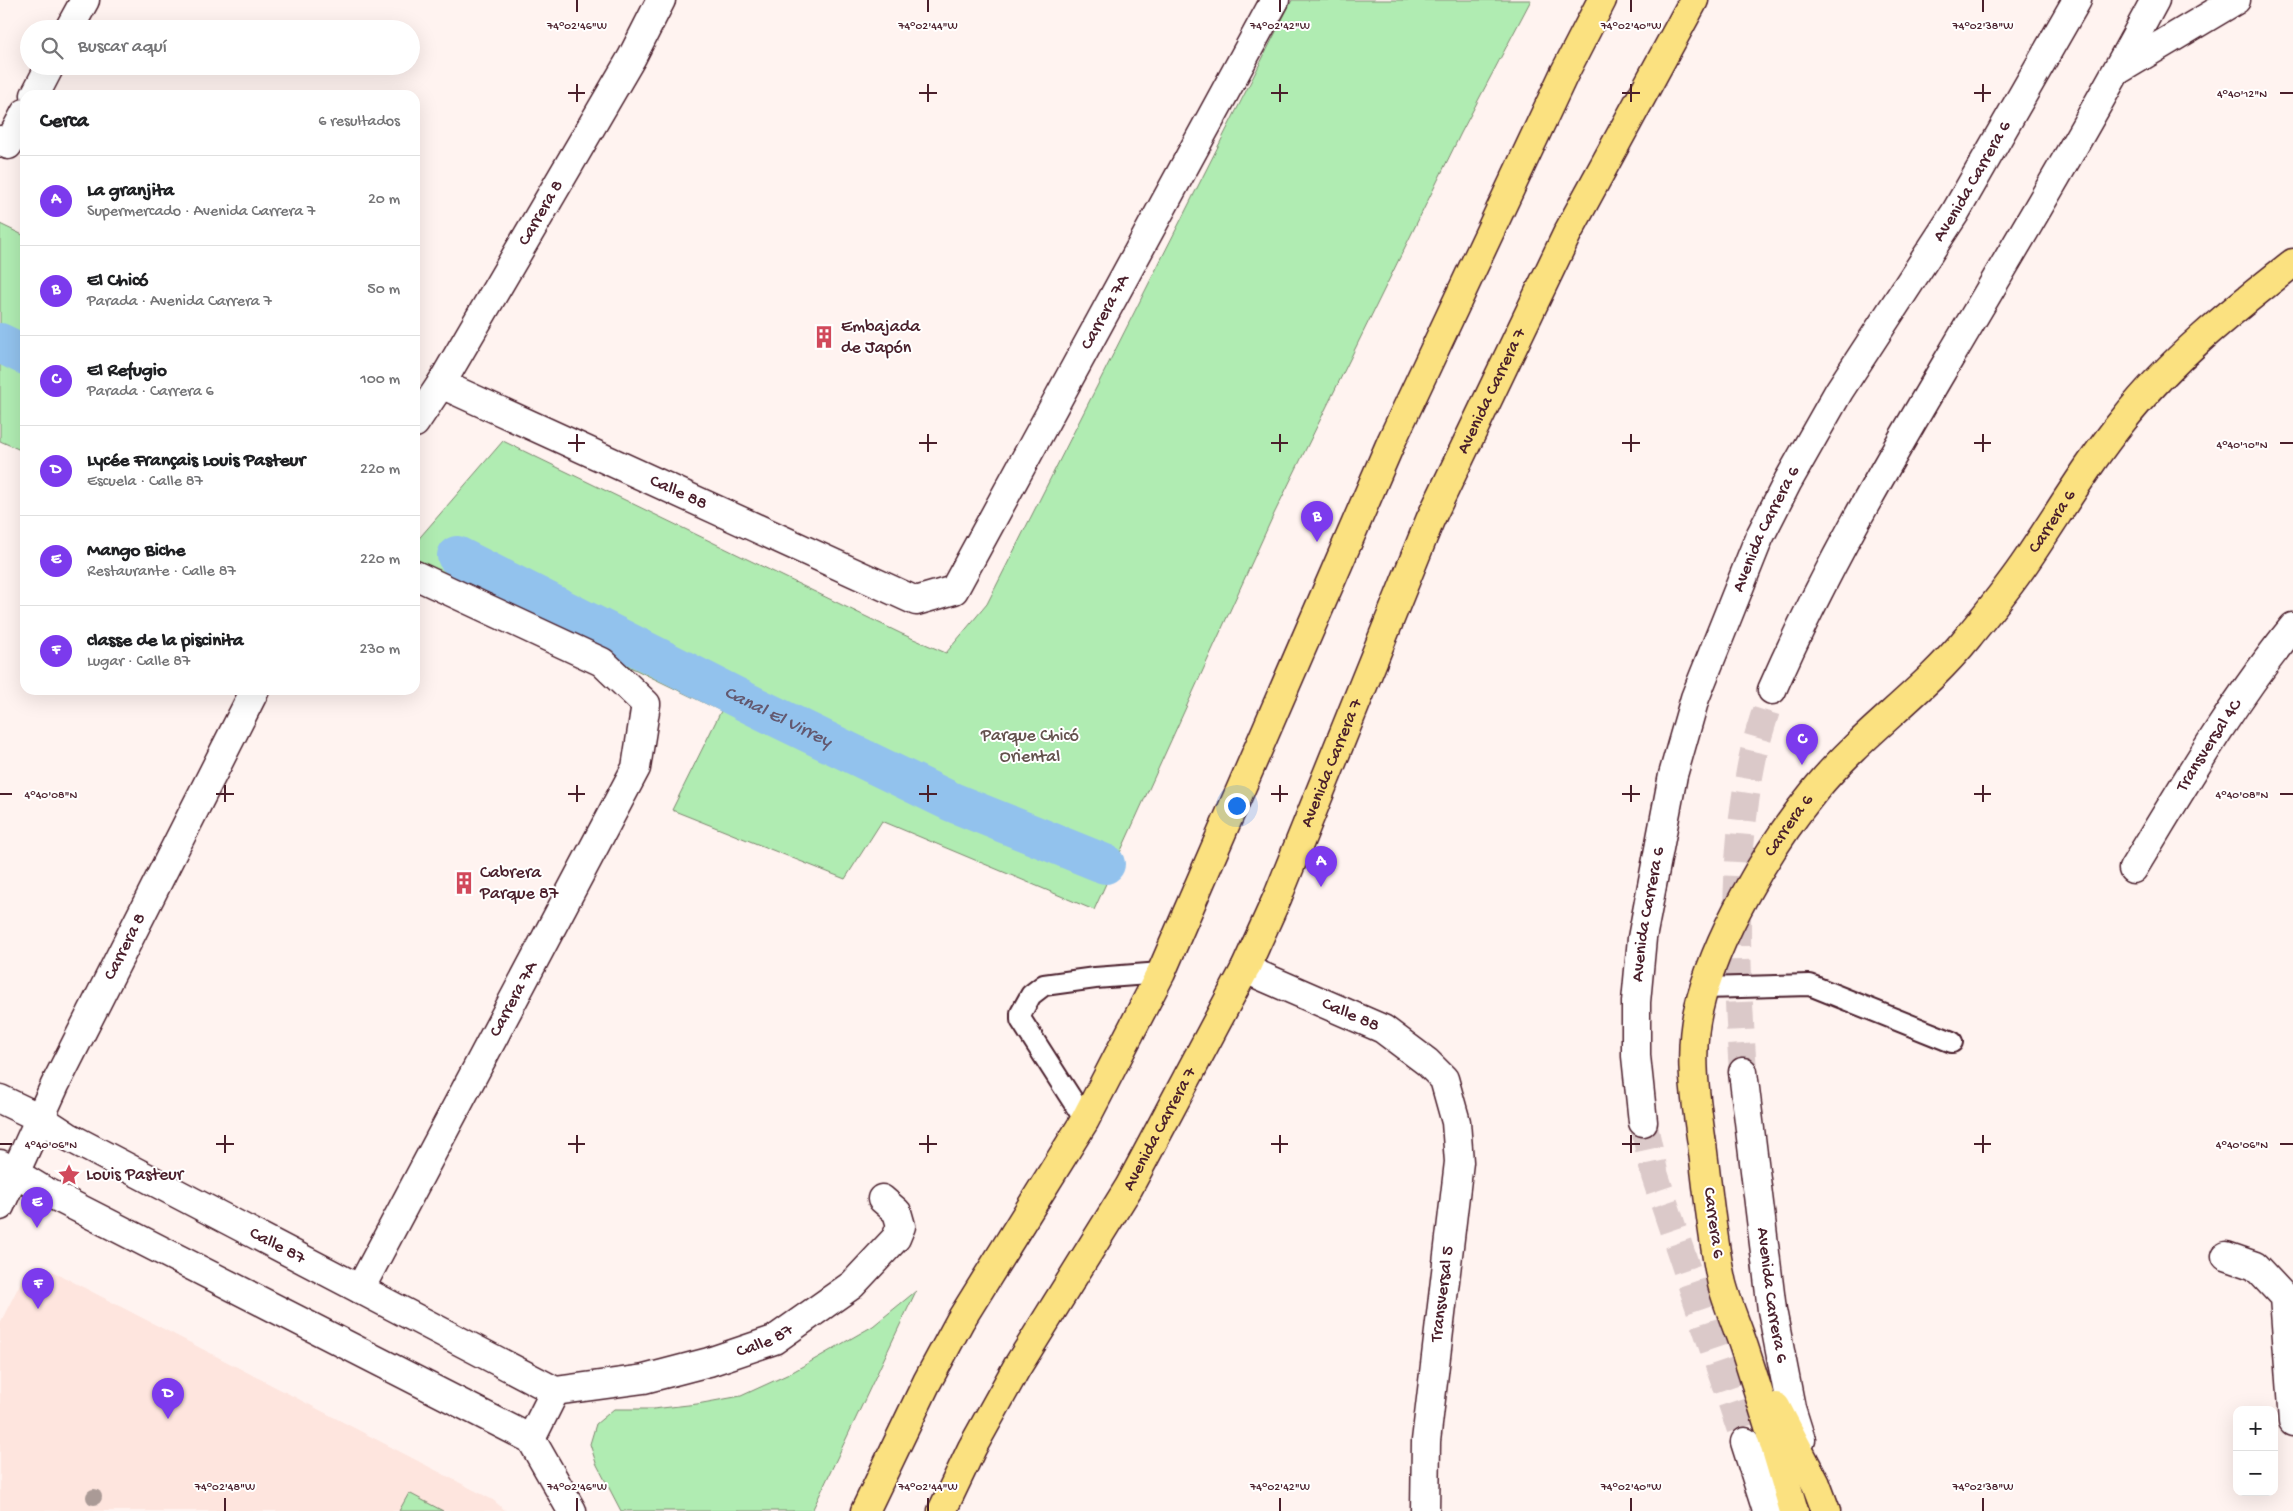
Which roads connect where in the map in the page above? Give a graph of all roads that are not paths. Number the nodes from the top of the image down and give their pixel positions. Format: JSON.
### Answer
{"nodes":[{"id":1,"x":85,"y":0,"type":"edge"},
{"id":2,"x":661,"y":0,"type":"edge"},
{"id":3,"x":1274,"y":0,"type":"edge"},
{"id":4,"x":1602,"y":0,"type":"edge"},
{"id":5,"x":1694,"y":0,"type":"edge"},
{"id":6,"x":2077,"y":0,"type":"edge"},
{"id":7,"x":2155,"y":0,"type":"edge"},
{"id":8,"x":2236,"y":0,"type":"edge"},
{"id":9,"x":75,"y":20,"type":"edge"},
{"id":10,"x":2117,"y":72,"type":"junction"},
{"id":11,"x":45,"y":75,"type":"edge"},
{"id":12,"x":37,"y":90,"type":"edge"},
{"id":13,"x":20,"y":120,"type":"edge"},
{"id":14,"x":4,"y":142,"type":"edge"},
{"id":15,"x":2293,"y":263,"type":"edge"},
{"id":16,"x":441,"y":384,"type":"junction"},
{"id":17,"x":420,"y":416,"type":"edge"},
{"id":18,"x":420,"y":577,"type":"edge"},
{"id":19,"x":916,"y":601,"type":"joint"},
{"id":20,"x":2293,"y":627,"type":"edge"},
{"id":21,"x":1772,"y":690,"type":"tunnel mouth"},
{"id":22,"x":252,"y":695,"type":"edge"},
{"id":23,"x":2132,"y":869,"type":"dead end"},
{"id":24,"x":1245,"y":969,"type":"junction"},
{"id":25,"x":1161,"y":973,"type":"junction"},
{"id":26,"x":1705,"y":988,"type":"junction"},
{"id":27,"x":1952,"y":1042,"type":"dead end"},
{"id":28,"x":1743,"y":1072,"type":"tunnel mouth"},
{"id":29,"x":1444,"y":1079,"type":"joint"},
{"id":30,"x":0,"y":1099,"type":"edge"},
{"id":31,"x":40,"y":1118,"type":"junction"},
{"id":32,"x":1085,"y":1120,"type":"junction"},
{"id":33,"x":1643,"y":1122,"type":"tunnel mouth"},
{"id":34,"x":8,"y":1168,"type":"edge"},
{"id":35,"x":882,"y":1199,"type":"dead end"},
{"id":36,"x":0,"y":1206,"type":"edge"},
{"id":37,"x":2226,"y":1256,"type":"dead end"},
{"id":38,"x":360,"y":1289,"type":"junction"},
{"id":39,"x":1743,"y":1343,"type":"junction"},
{"id":40,"x":555,"y":1391,"type":"junction"},
{"id":41,"x":2293,"y":1422,"type":"edge"},
{"id":42,"x":531,"y":1439,"type":"junction"},
{"id":43,"x":1745,"y":1442,"type":"tunnel mouth"},
{"id":44,"x":1816,"y":1484,"type":"junction"},
{"id":45,"x":572,"y":1511,"type":"edge"},
{"id":46,"x":865,"y":1511,"type":"edge"},
{"id":47,"x":942,"y":1511,"type":"edge"},
{"id":48,"x":1425,"y":1511,"type":"edge"},
{"id":49,"x":1767,"y":1511,"type":"edge"},
{"id":50,"x":1794,"y":1511,"type":"edge"},
{"id":51,"x":1826,"y":1511,"type":"edge"}],
"edges":[{"from":1,"to":9,"type":"street"},
{"from":2,"to":16,"type":"street","name":"Carrera 8"},
{"from":3,"to":19,"type":"street","name":"Carrera 7A"},
{"from":4,"to":25,"type":"main road"},
{"from":5,"to":24,"type":"main road","name":"Avenida Carrera 7"},
{"from":6,"to":33,"type":"street","name":"Avenida Carrera 6"},
{"from":7,"to":10,"type":"street"},
{"from":8,"to":10,"type":"street"},
{"from":10,"to":21,"type":"street"},
{"from":11,"to":12,"type":"street"},
{"from":13,"to":14,"type":"street"},
{"from":15,"to":26,"type":"main road","name":"Carrera 6"},
{"from":16,"to":17,"type":"street","name":"Carrera 8"},
{"from":16,"to":19,"type":"street","name":"Calle 88"},
{"from":18,"to":38,"type":"street","name":"Carrera 7A"},
{"from":20,"to":23,"type":"street","name":"Transversal 4C"},
{"from":22,"to":31,"type":"street","name":"Carrera 8"},
{"from":24,"to":29,"type":"street","name":"Calle 88"},
{"from":24,"to":47,"type":"main road","name":"Avenida Carrera 7"},
{"from":25,"to":32,"type":"main road"},
{"from":25,"to":32,"type":"lane"},
{"from":26,"to":27,"type":"lane"},
{"from":26,"to":39,"type":"main road","name":"Carrera 6"},
{"from":28,"to":44,"type":"street","name":"Avenida Carrera 6"},
{"from":29,"to":48,"type":"street","name":"Transversal 5"},
{"from":30,"to":31,"type":"street","name":"Calle 87"},
{"from":31,"to":34,"type":"street","name":"Carrera 8"},
{"from":31,"to":38,"type":"street","name":"Calle 87"},
{"from":32,"to":46,"type":"main road"},
{"from":34,"to":36,"type":"street","name":"Carrera 8"},
{"from":34,"to":42,"type":"street"},
{"from":35,"to":40,"type":"street","name":"Calle 87"},
{"from":37,"to":41,"type":"street"},
{"from":38,"to":40,"type":"street","name":"Calle 87"},
{"from":39,"to":44,"type":"main road","name":"Avenida Carrera 6"},
{"from":39,"to":50,"type":"main road","name":"Carrera 6"},
{"from":40,"to":42,"type":"street"},
{"from":42,"to":45,"type":"street"},
{"from":43,"to":49,"type":"street"},
{"from":44,"to":51,"type":"main road","name":"Avenida Carrera 6"}]}
